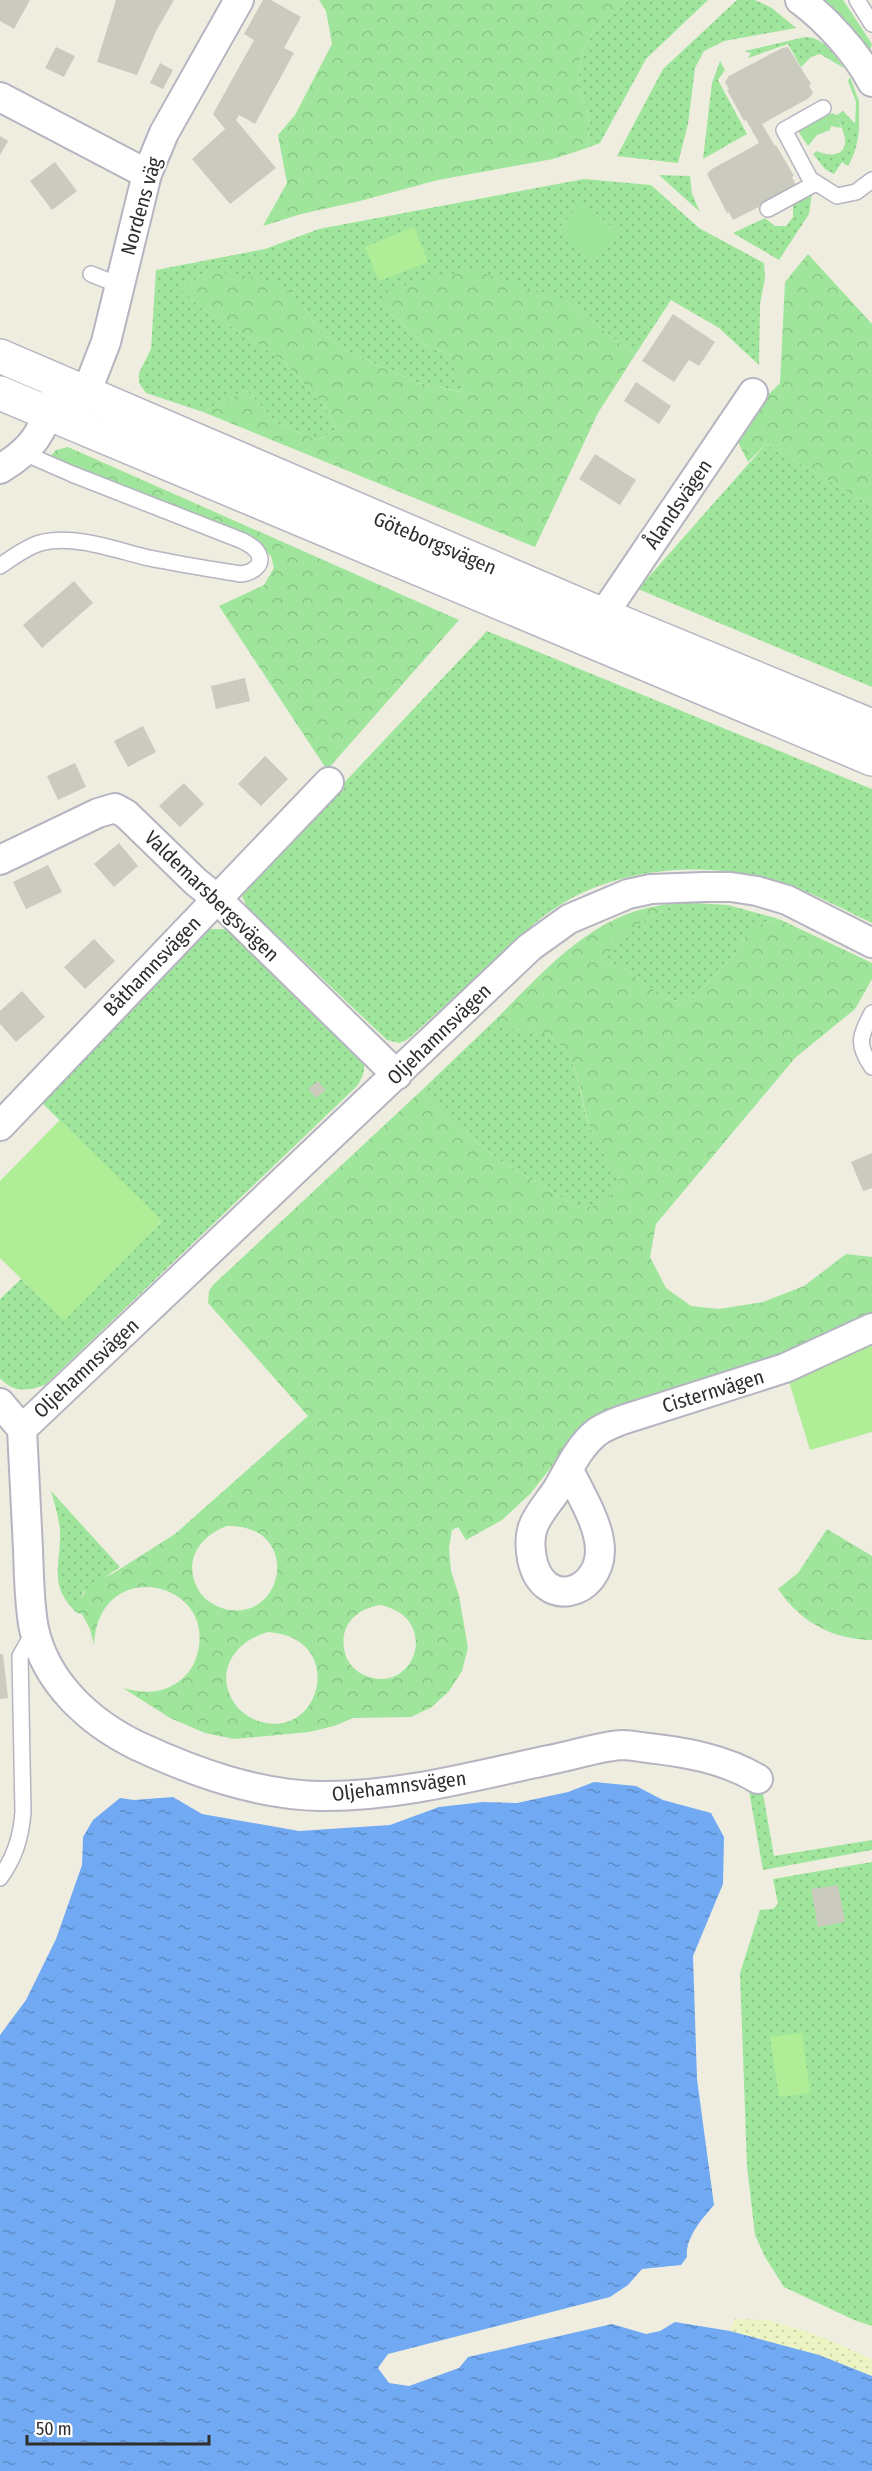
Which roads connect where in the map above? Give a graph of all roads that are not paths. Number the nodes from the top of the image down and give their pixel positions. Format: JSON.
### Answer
{"nodes":[{"id":1,"x":239,"y":0,"type":"edge"},
{"id":2,"x":800,"y":0,"type":"edge"},
{"id":3,"x":857,"y":0,"type":"edge"},
{"id":4,"x":872,"y":24,"type":"edge"},
{"id":5,"x":870,"y":71,"type":"edge"},
{"id":6,"x":0,"y":97,"type":"edge"},
{"id":7,"x":823,"y":108,"type":"dead end"},
{"id":8,"x":147,"y":174,"type":"junction"},
{"id":9,"x":872,"y":180,"type":"edge"},
{"id":10,"x":816,"y":183,"type":"junction"},
{"id":11,"x":856,"y":192,"type":"junction"},
{"id":12,"x":768,"y":209,"type":"dead end"},
{"id":13,"x":851,"y":209,"type":"dead end"},
{"id":14,"x":91,"y":274,"type":"dead end"},
{"id":15,"x":121,"y":286,"type":"junction"},
{"id":16,"x":0,"y":356,"type":"edge"},
{"id":17,"x":75,"y":387,"type":"junction"},
{"id":18,"x":0,"y":393,"type":"edge"},
{"id":19,"x":753,"y":393,"type":"dead end"},
{"id":20,"x":61,"y":419,"type":"junction"},
{"id":21,"x":24,"y":453,"type":"junction"},
{"id":22,"x":0,"y":469,"type":"edge"},
{"id":23,"x":0,"y":566,"type":"edge"},
{"id":24,"x":603,"y":615,"type":"junction"},
{"id":25,"x":872,"y":726,"type":"edge"},
{"id":26,"x":872,"y":759,"type":"edge"},
{"id":27,"x":329,"y":782,"type":"dead end"},
{"id":28,"x":0,"y":860,"type":"edge"},
{"id":29,"x":216,"y":898,"type":"junction"},
{"id":30,"x":872,"y":943,"type":"edge"},
{"id":31,"x":872,"y":1013,"type":"edge"},
{"id":32,"x":872,"y":1067,"type":"edge"},
{"id":33,"x":397,"y":1075,"type":"junction"},
{"id":34,"x":0,"y":1126,"type":"edge"},
{"id":35,"x":872,"y":1328,"type":"edge"},
{"id":36,"x":0,"y":1403,"type":"edge"},
{"id":37,"x":22,"y":1429,"type":"junction"},
{"id":38,"x":569,"y":1470,"type":"dead end"},
{"id":39,"x":34,"y":1630,"type":"junction"},
{"id":40,"x":758,"y":1779,"type":"dead end"},
{"id":41,"x":0,"y":1878,"type":"edge"}],
"edges":[{"from":1,"to":8,"type":"street","name":"Nordens väg"},
{"from":2,"to":5,"type":"street"},
{"from":3,"to":4,"type":"lane"},
{"from":6,"to":8,"type":"street"},
{"from":7,"to":10,"type":"lane"},
{"from":8,"to":15,"type":"street","name":"Nordens väg"},
{"from":9,"to":11,"type":"lane"},
{"from":10,"to":11,"type":"lane"},
{"from":10,"to":12,"type":"lane"},
{"from":11,"to":13,"type":"lane"},
{"from":14,"to":15,"type":"lane"},
{"from":15,"to":17,"type":"street","name":"Nordens väg"},
{"from":16,"to":17,"type":"main road","name":"Göteborgsvägen"},
{"from":17,"to":20,"type":"street","name":"Nordens väg"},
{"from":17,"to":24,"type":"main road","name":"Göteborgsvägen"},
{"from":18,"to":20,"type":"main road","name":"Göteborgsvägen"},
{"from":19,"to":24,"type":"street","name":"Ålandsvägen"},
{"from":20,"to":21,"type":"street","name":"Nordens väg"},
{"from":20,"to":26,"type":"main road","name":"Göteborgsvägen"},
{"from":21,"to":22,"type":"street","name":"Nordens väg"},
{"from":21,"to":23,"type":"lane"},
{"from":24,"to":25,"type":"main road","name":"Göteborgsvägen"},
{"from":27,"to":29,"type":"street","name":"Båthamnsvägen"},
{"from":28,"to":29,"type":"street","name":"Valdemarsbergsvägen"},
{"from":29,"to":33,"type":"street","name":"Valdemarsbergsvägen"},
{"from":29,"to":34,"type":"street","name":"Båthamnsvägen"},
{"from":30,"to":33,"type":"street","name":"Oljehamnsvägen"},
{"from":31,"to":32,"type":"lane"},
{"from":33,"to":37,"type":"street","name":"Oljehamnsvägen"},
{"from":35,"to":38,"type":"street","name":"Cisternvägen"},
{"from":36,"to":37,"type":"street"},
{"from":37,"to":39,"type":"street","name":"Oljehamnsvägen"},
{"from":39,"to":40,"type":"street","name":"Oljehamnsvägen"},
{"from":39,"to":41,"type":"lane"}]}
